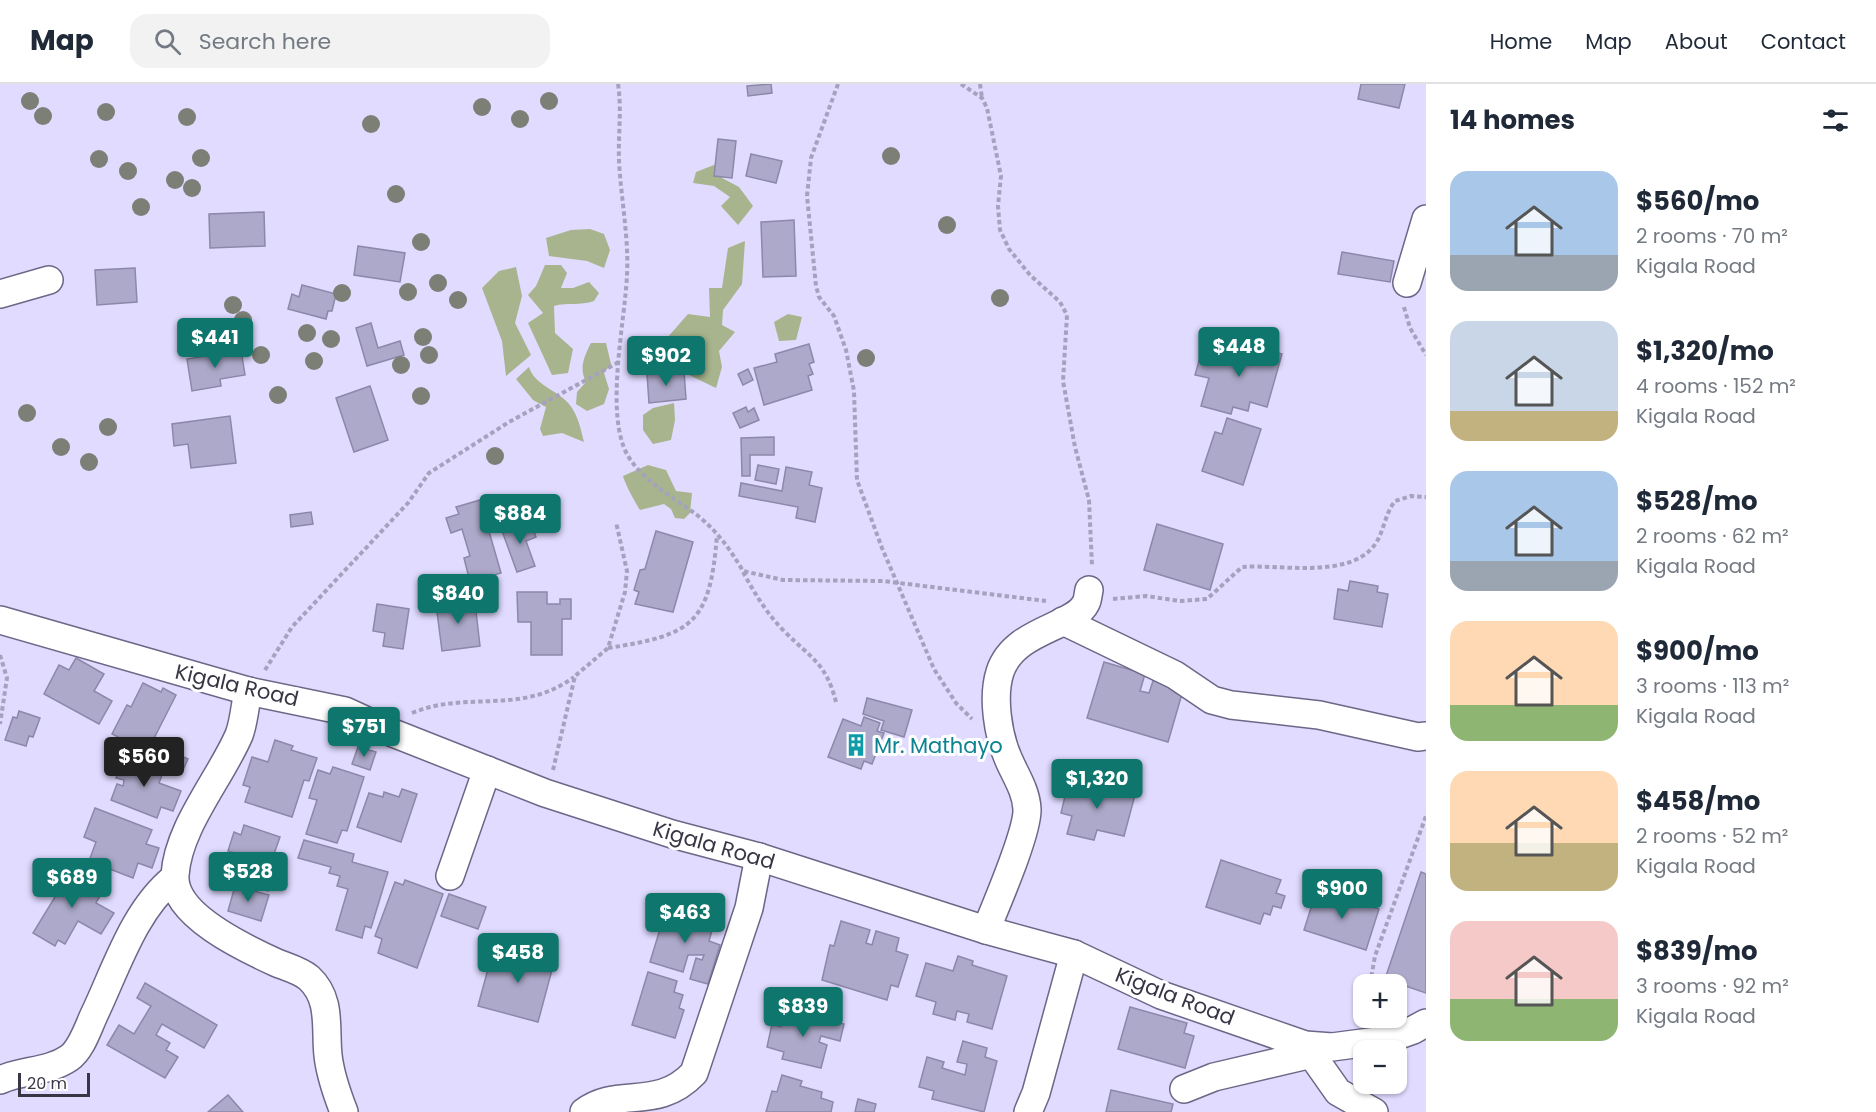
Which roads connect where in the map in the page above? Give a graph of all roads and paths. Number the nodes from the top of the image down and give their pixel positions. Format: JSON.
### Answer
{"nodes":[{"id":1,"x":618,"y":84,"type":"edge"},
{"id":2,"x":838,"y":84,"type":"edge"},
{"id":3,"x":961,"y":84,"type":"edge"},
{"id":4,"x":980,"y":84,"type":"edge"},
{"id":5,"x":982,"y":98,"type":"junction"},
{"id":6,"x":1426,"y":219,"type":"edge"},
{"id":7,"x":49,"y":280,"type":"dead end"},
{"id":8,"x":1407,"y":283,"type":"joint"},
{"id":9,"x":0,"y":294,"type":"edge"},
{"id":10,"x":1426,"y":355,"type":"edge"},
{"id":11,"x":619,"y":362,"type":"junction"},
{"id":12,"x":1426,"y":497,"type":"edge"},
{"id":13,"x":616,"y":522,"type":"dead end"},
{"id":14,"x":717,"y":535,"type":"junction"},
{"id":15,"x":742,"y":571,"type":"junction"},
{"id":16,"x":898,"y":583,"type":"junction"},
{"id":17,"x":1079,"y":607,"type":"junction"},
{"id":18,"x":0,"y":620,"type":"edge"},
{"id":19,"x":608,"y":648,"type":"junction"},
{"id":20,"x":0,"y":655,"type":"edge"},
{"id":21,"x":575,"y":676,"type":"junction"},
{"id":22,"x":250,"y":691,"type":"junction"},
{"id":23,"x":836,"y":702,"type":"dead end"},
{"id":24,"x":0,"y":724,"type":"edge"},
{"id":25,"x":978,"y":725,"type":"dead end"},
{"id":26,"x":380,"y":727,"type":"junction"},
{"id":27,"x":1426,"y":736,"type":"edge"},
{"id":28,"x":487,"y":770,"type":"junction"},
{"id":29,"x":545,"y":793,"type":"junction"},
{"id":30,"x":1426,"y":816,"type":"edge"},
{"id":31,"x":759,"y":857,"type":"junction"},
{"id":32,"x":450,"y":876,"type":"dead end"},
{"id":33,"x":174,"y":878,"type":"junction"},
{"id":34,"x":986,"y":930,"type":"junction"},
{"id":35,"x":1074,"y":954,"type":"junction"},
{"id":36,"x":1372,"y":974,"type":"edge"},
{"id":37,"x":1426,"y":1023,"type":"edge"},
{"id":38,"x":1309,"y":1049,"type":"junction"},
{"id":39,"x":0,"y":1080,"type":"edge"},
{"id":40,"x":1184,"y":1089,"type":"dead end"},
{"id":41,"x":1338,"y":1102,"type":"edge"},
{"id":42,"x":344,"y":1112,"type":"edge"},
{"id":43,"x":584,"y":1112,"type":"edge"},
{"id":44,"x":1028,"y":1112,"type":"edge"},
{"id":45,"x":1374,"y":1112,"type":"edge"}],
"edges":[{"from":1,"to":11,"type":"path"},
{"from":2,"to":16,"type":"path"},
{"from":3,"to":5,"type":"path"},
{"from":4,"to":5,"type":"path"},
{"from":5,"to":17,"type":"path"},
{"from":6,"to":8,"type":"street"},
{"from":7,"to":9,"type":"street"},
{"from":8,"to":10,"type":"path"},
{"from":11,"to":14,"type":"path"},
{"from":11,"to":22,"type":"path"},
{"from":12,"to":17,"type":"path"},
{"from":13,"to":19,"type":"path"},
{"from":14,"to":15,"type":"path"},
{"from":14,"to":19,"type":"path"},
{"from":15,"to":16,"type":"path"},
{"from":15,"to":23,"type":"path"},
{"from":16,"to":17,"type":"path"},
{"from":16,"to":25,"type":"path"},
{"from":17,"to":27,"type":"street"},
{"from":17,"to":34,"type":"street"},
{"from":18,"to":22,"type":"street","name":"Kigala Road"},
{"from":19,"to":21,"type":"path"},
{"from":20,"to":24,"type":"path"},
{"from":21,"to":26,"type":"path"},
{"from":21,"to":29,"type":"path"},
{"from":22,"to":26,"type":"street","name":"Kigala Road"},
{"from":22,"to":33,"type":"street"},
{"from":26,"to":28,"type":"street","name":"Kigala Road"},
{"from":28,"to":29,"type":"street","name":"Kigala Road"},
{"from":28,"to":32,"type":"street"},
{"from":29,"to":31,"type":"street","name":"Kigala Road"},
{"from":30,"to":36,"type":"path"},
{"from":31,"to":34,"type":"street","name":"Kigala Road"},
{"from":31,"to":43,"type":"street"},
{"from":33,"to":39,"type":"street"},
{"from":33,"to":42,"type":"street"},
{"from":34,"to":35,"type":"street","name":"Kigala Road"},
{"from":35,"to":38,"type":"street","name":"Kigala Road"},
{"from":35,"to":44,"type":"street"},
{"from":37,"to":38,"type":"street","name":"Kigala Road"},
{"from":38,"to":40,"type":"street"},
{"from":38,"to":41,"type":"street"},
{"from":41,"to":45,"type":"street"}]}
